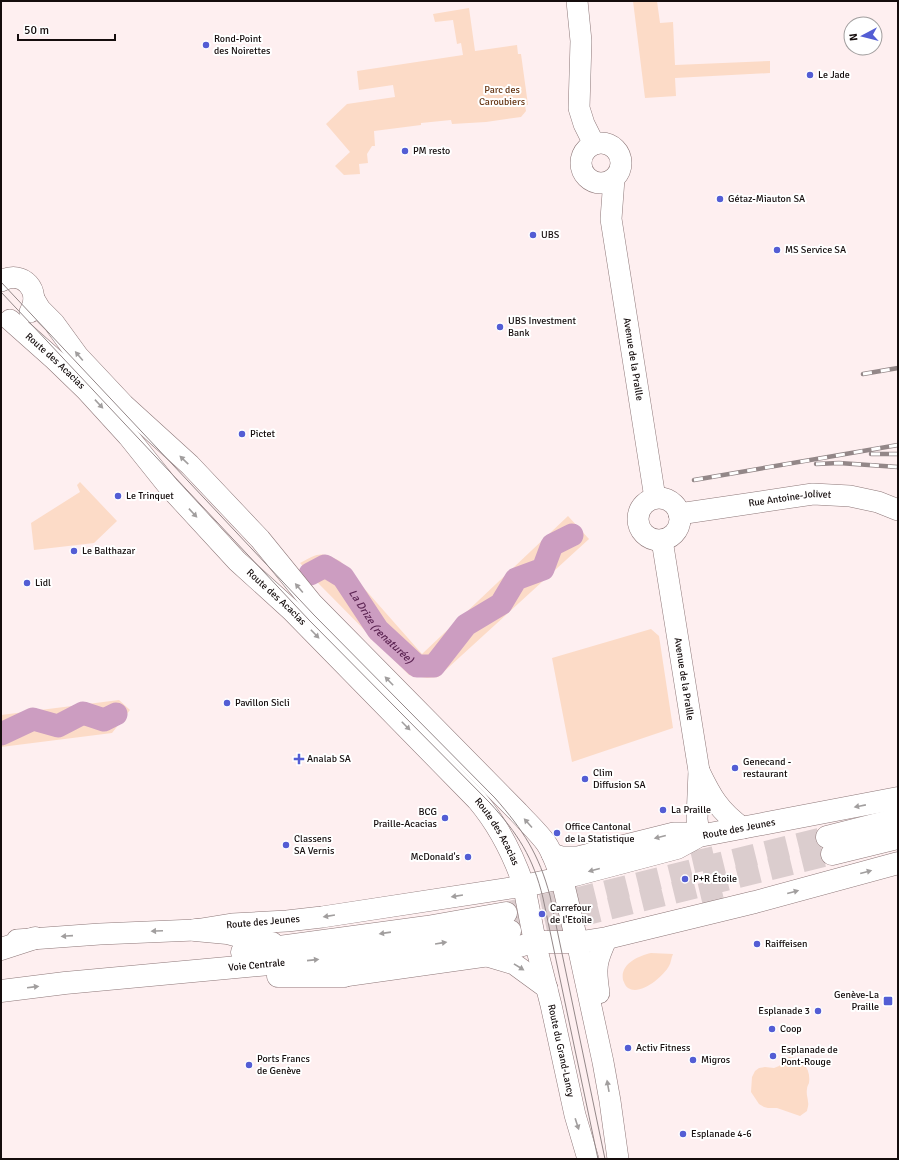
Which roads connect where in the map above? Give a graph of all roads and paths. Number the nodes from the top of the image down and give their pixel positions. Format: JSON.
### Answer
{"nodes":[{"id":1,"x":576,"y":1,"type":"edge"},
{"id":2,"x":594,"y":144,"type":"junction"},
{"id":3,"x":614,"y":179,"type":"junction"},
{"id":4,"x":590,"y":181,"type":"junction"},
{"id":5,"x":611,"y":220,"type":"junction"},
{"id":6,"x":6,"y":275,"type":"edge"},
{"id":7,"x":34,"y":299,"type":"junction"},
{"id":8,"x":6,"y":318,"type":"edge"},
{"id":9,"x":655,"y":498,"type":"junction"},
{"id":10,"x":898,"y":510,"type":"edge"},
{"id":11,"x":679,"y":514,"type":"junction"},
{"id":12,"x":662,"y":540,"type":"junction"},
{"id":13,"x":699,"y":771,"type":"junction"},
{"id":14,"x":898,"y":798,"type":"edge"},
{"id":15,"x":898,"y":819,"type":"edge"},
{"id":16,"x":743,"y":828,"type":"junction"},
{"id":17,"x":898,"y":838,"type":"edge"},
{"id":18,"x":700,"y":843,"type":"junction"},
{"id":19,"x":507,"y":844,"type":"junction"},
{"id":20,"x":552,"y":854,"type":"junction"},
{"id":21,"x":898,"y":863,"type":"edge"},
{"id":22,"x":562,"y":878,"type":"junction"},
{"id":23,"x":524,"y":886,"type":"junction"},
{"id":24,"x":489,"y":891,"type":"junction"},
{"id":25,"x":196,"y":930,"type":"junction"},
{"id":26,"x":35,"y":938,"type":"junction"},
{"id":27,"x":607,"y":938,"type":"junction"},
{"id":28,"x":345,"y":939,"type":"junction"},
{"id":29,"x":1,"y":942,"type":"edge"},
{"id":30,"x":535,"y":942,"type":"junction"},
{"id":31,"x":577,"y":942,"type":"junction"},
{"id":32,"x":1,"y":949,"type":"edge"},
{"id":33,"x":486,"y":956,"type":"junction"},
{"id":34,"x":1,"y":976,"type":"edge"},
{"id":35,"x":344,"y":976,"type":"joint"},
{"id":36,"x":65,"y":983,"type":"junction"},
{"id":37,"x":547,"y":988,"type":"junction"},
{"id":38,"x":1,"y":991,"type":"edge"},
{"id":39,"x":603,"y":1062,"type":"junction"},
{"id":40,"x":588,"y":1159,"type":"edge"},
{"id":41,"x":618,"y":1159,"type":"edge"}],
"edges":[{"from":1,"to":2,"type":"main road"},
{"from":2,"to":3,"type":"main road"},
{"from":2,"to":4,"type":"main road"},
{"from":3,"to":4,"type":"main road"},
{"from":3,"to":5,"type":"main road","name":"Avenue de la Praille"},
{"from":4,"to":5,"type":"main road","name":"Avenue de la Praille"},
{"from":5,"to":9,"type":"main road","name":"Avenue de la Praille"},
{"from":6,"to":7,"type":"main road","name":"Route des Acacias"},
{"from":7,"to":8,"type":"main road"},
{"from":20,"to":7,"type":"main road","name":"Route des Acacias","one_way":true},
{"from":8,"to":19,"type":"main road","name":"Route des Acacias","one_way":true},
{"from":9,"to":11,"type":"main road"},
{"from":9,"to":12,"type":"main road"},
{"from":10,"to":11,"type":"main road","name":"Rue Antoine-Jolivet"},
{"from":11,"to":12,"type":"main road"},
{"from":12,"to":13,"type":"main road","name":"Avenue de la Praille"},
{"from":13,"to":16,"type":"main road","name":"Avenue de la Praille"},
{"from":13,"to":18,"type":"main road","name":"Avenue de la Praille"},
{"from":14,"to":16,"type":"main road","name":"Route des Jeunes","one_way":true},
{"from":15,"to":17,"type":"main road"},
{"from":16,"to":18,"type":"main road","name":"Route des Jeunes"},
{"from":18,"to":20,"type":"main road","one_way":true},
{"from":18,"to":22,"type":"main road","name":"Route des Jeunes","one_way":true},
{"from":19,"to":23,"type":"main road","name":"Route des Acacias"},
{"from":19,"to":24,"type":"main road"},
{"from":20,"to":22,"type":"main road"},
{"from":27,"to":21,"type":"main road","one_way":true},
{"from":22,"to":23,"type":"main road"},
{"from":22,"to":31,"type":"main road"},
{"from":23,"to":24,"type":"main road","name":"Route des Jeunes"},
{"from":23,"to":30,"type":"main road"},
{"from":24,"to":25,"type":"main road","name":"Route des Jeunes","one_way":true},
{"from":25,"to":26,"type":"main road","name":"Route des Jeunes","one_way":true},
{"from":25,"to":28,"type":"main road"},
{"from":26,"to":29,"type":"main road","name":"Route des Jeunes"},
{"from":26,"to":32,"type":"main road"},
{"from":27,"to":31,"type":"main road"},
{"from":27,"to":39,"type":"main road"},
{"from":28,"to":34,"type":"main road","name":"Voie Centrale"},
{"from":36,"to":28,"type":"main road","name":"Voie Centrale","one_way":true},
{"from":30,"to":31,"type":"main road"},
{"from":30,"to":33,"type":"main road"},
{"from":30,"to":37,"type":"main road","name":"Route du Grand-Lancy"},
{"from":31,"to":39,"type":"main road"},
{"from":33,"to":35,"type":"main road"},
{"from":33,"to":37,"type":"main road","one_way":true},
{"from":35,"to":36,"type":"main road"},
{"from":38,"to":36,"type":"main road","name":"Voie Centrale","one_way":true},
{"from":37,"to":40,"type":"main road","name":"Route du Grand-Lancy","one_way":true},
{"from":41,"to":39,"type":"main road","one_way":true}]}
